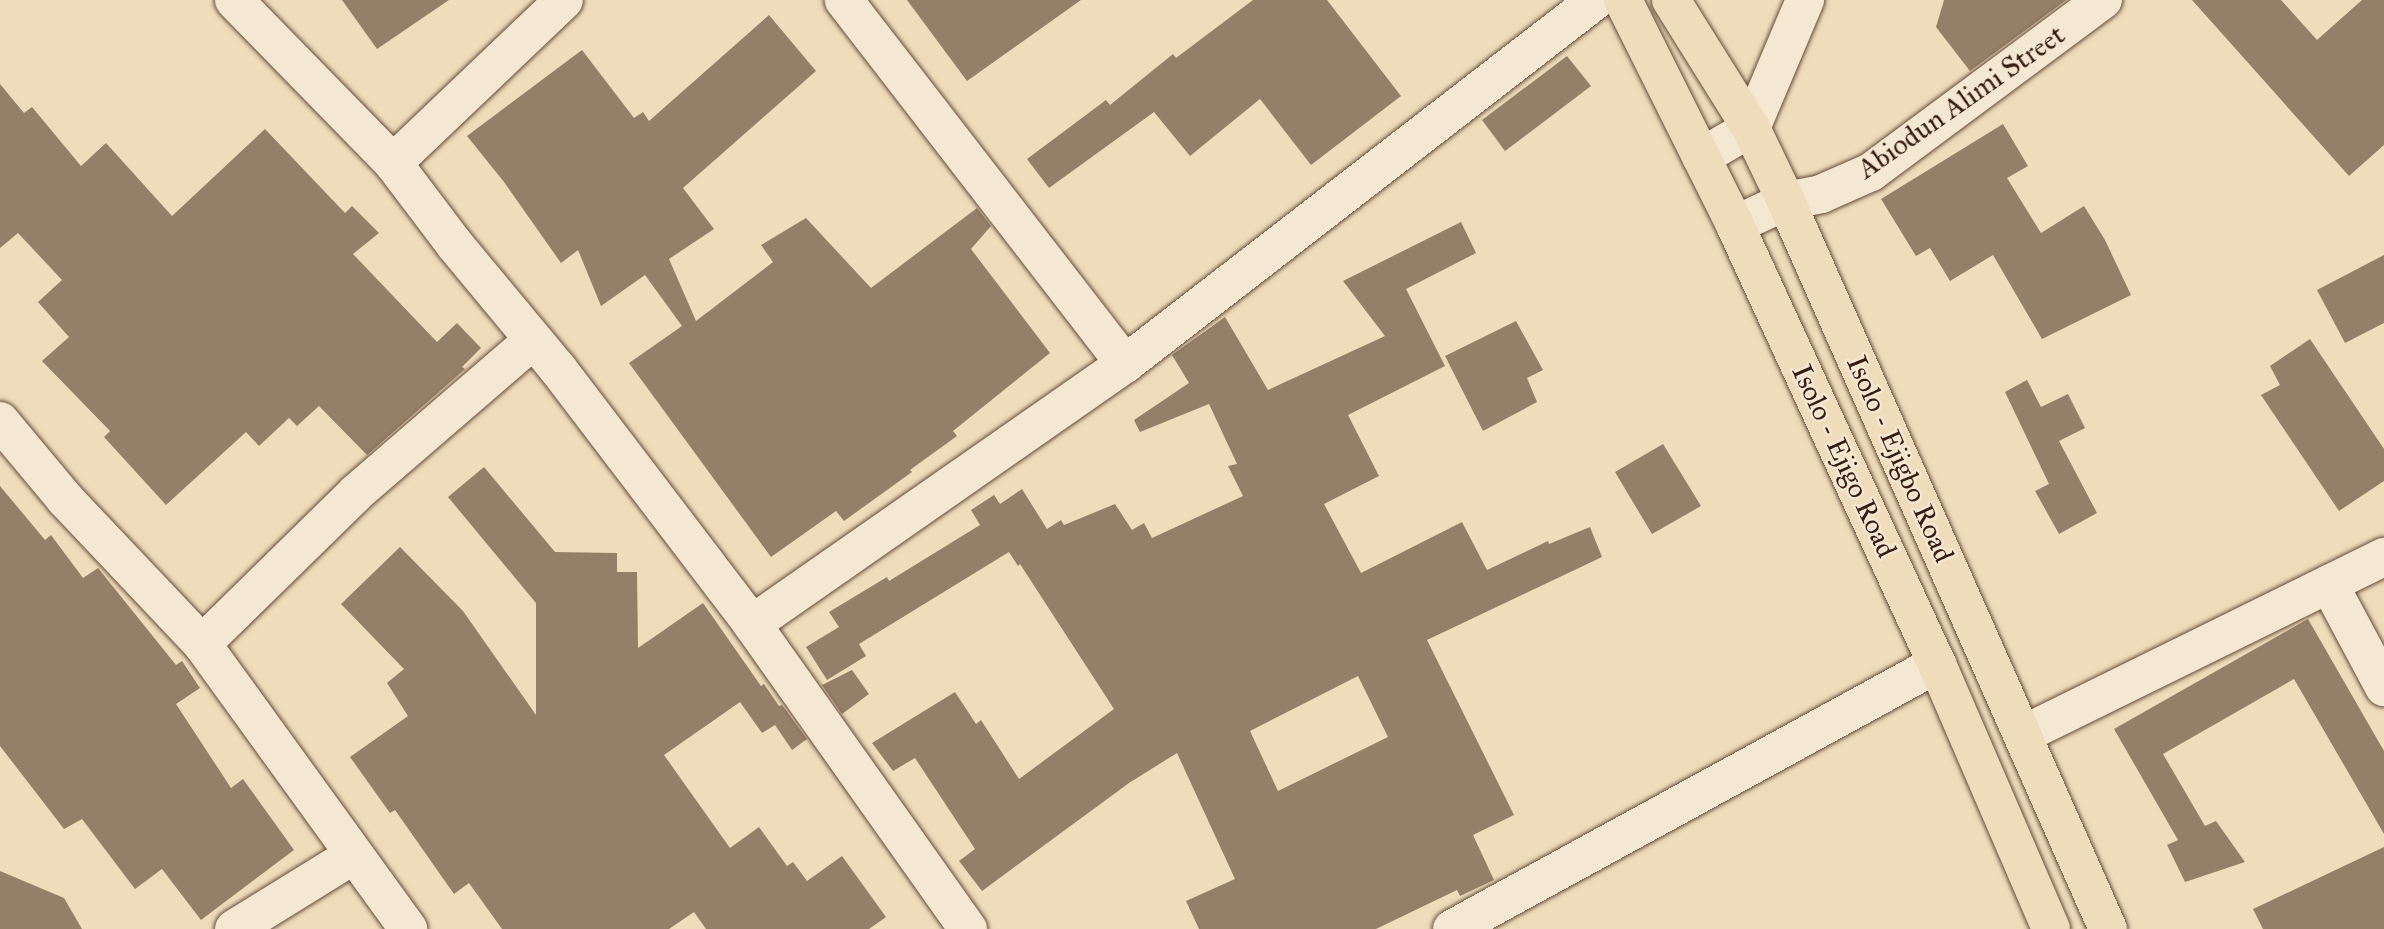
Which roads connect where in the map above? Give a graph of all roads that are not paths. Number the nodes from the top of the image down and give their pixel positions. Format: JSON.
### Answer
{"nodes":[{"id":1,"x":234,"y":0,"type":"edge"},
{"id":2,"x":564,"y":0,"type":"edge"},
{"id":3,"x":844,"y":0,"type":"edge"},
{"id":4,"x":1596,"y":0,"type":"edge"},
{"id":5,"x":1623,"y":0,"type":"edge"},
{"id":6,"x":1671,"y":0,"type":"edge"},
{"id":7,"x":1805,"y":0,"type":"edge"},
{"id":8,"x":2103,"y":0,"type":"edge"},
{"id":9,"x":1751,"y":128,"type":"junction"},
{"id":10,"x":1701,"y":157,"type":"junction"},
{"id":11,"x":393,"y":163,"type":"junction"},
{"id":12,"x":1786,"y":201,"type":"junction"},
{"id":13,"x":1735,"y":225,"type":"junction"},
{"id":14,"x":533,"y":340,"type":"junction"},
{"id":15,"x":1125,"y":364,"type":"junction"},
{"id":16,"x":0,"y":421,"type":"edge"},
{"id":17,"x":2384,"y":557,"type":"edge"},
{"id":18,"x":2329,"y":584,"type":"junction"},
{"id":19,"x":752,"y":624,"type":"junction"},
{"id":20,"x":202,"y":644,"type":"junction"},
{"id":21,"x":1937,"y":664,"type":"junction"},
{"id":22,"x":2384,"y":687,"type":"edge"},
{"id":23,"x":2024,"y":734,"type":"junction"},
{"id":24,"x":352,"y":856,"type":"junction"},
{"id":25,"x":234,"y":929,"type":"edge"},
{"id":26,"x":408,"y":929,"type":"edge"},
{"id":27,"x":968,"y":929,"type":"edge"},
{"id":28,"x":1452,"y":929,"type":"edge"},
{"id":29,"x":2051,"y":929,"type":"edge"},
{"id":30,"x":2108,"y":929,"type":"edge"}],
"edges":[{"from":1,"to":11,"type":"street"},
{"from":2,"to":11,"type":"street"},
{"from":3,"to":15,"type":"street"},
{"from":4,"to":15,"type":"street"},
{"from":5,"to":10,"type":"main road","name":"Isolo - Ejigo Road"},
{"from":6,"to":9,"type":"main road","name":"Isolo - Ejigbo Road"},
{"from":7,"to":9,"type":"street"},
{"from":8,"to":12,"type":"street","name":"Abiodun Alimi Street"},
{"from":9,"to":10,"type":"street"},
{"from":9,"to":12,"type":"main road","name":"Isolo - Ejigbo Road"},
{"from":10,"to":13,"type":"main road","name":"Isolo - Ejigo Road"},
{"from":11,"to":14,"type":"street"},
{"from":12,"to":13,"type":"street","name":"Abiodun Alimi Street"},
{"from":12,"to":23,"type":"main road","name":"Isolo - Ejigbo Road"},
{"from":13,"to":21,"type":"main road","name":"Isolo - Ejigo Road"},
{"from":14,"to":19,"type":"street"},
{"from":14,"to":20,"type":"street"},
{"from":15,"to":19,"type":"street"},
{"from":16,"to":20,"type":"street"},
{"from":17,"to":18,"type":"street"},
{"from":18,"to":22,"type":"street"},
{"from":18,"to":23,"type":"street"},
{"from":19,"to":27,"type":"street"},
{"from":20,"to":24,"type":"street"},
{"from":21,"to":28,"type":"street"},
{"from":21,"to":29,"type":"main road","name":"Isolo - Ejigo Road"},
{"from":23,"to":30,"type":"main road","name":"Isolo - Ejigbo Road"},
{"from":24,"to":25,"type":"street"},
{"from":24,"to":26,"type":"street"}]}
